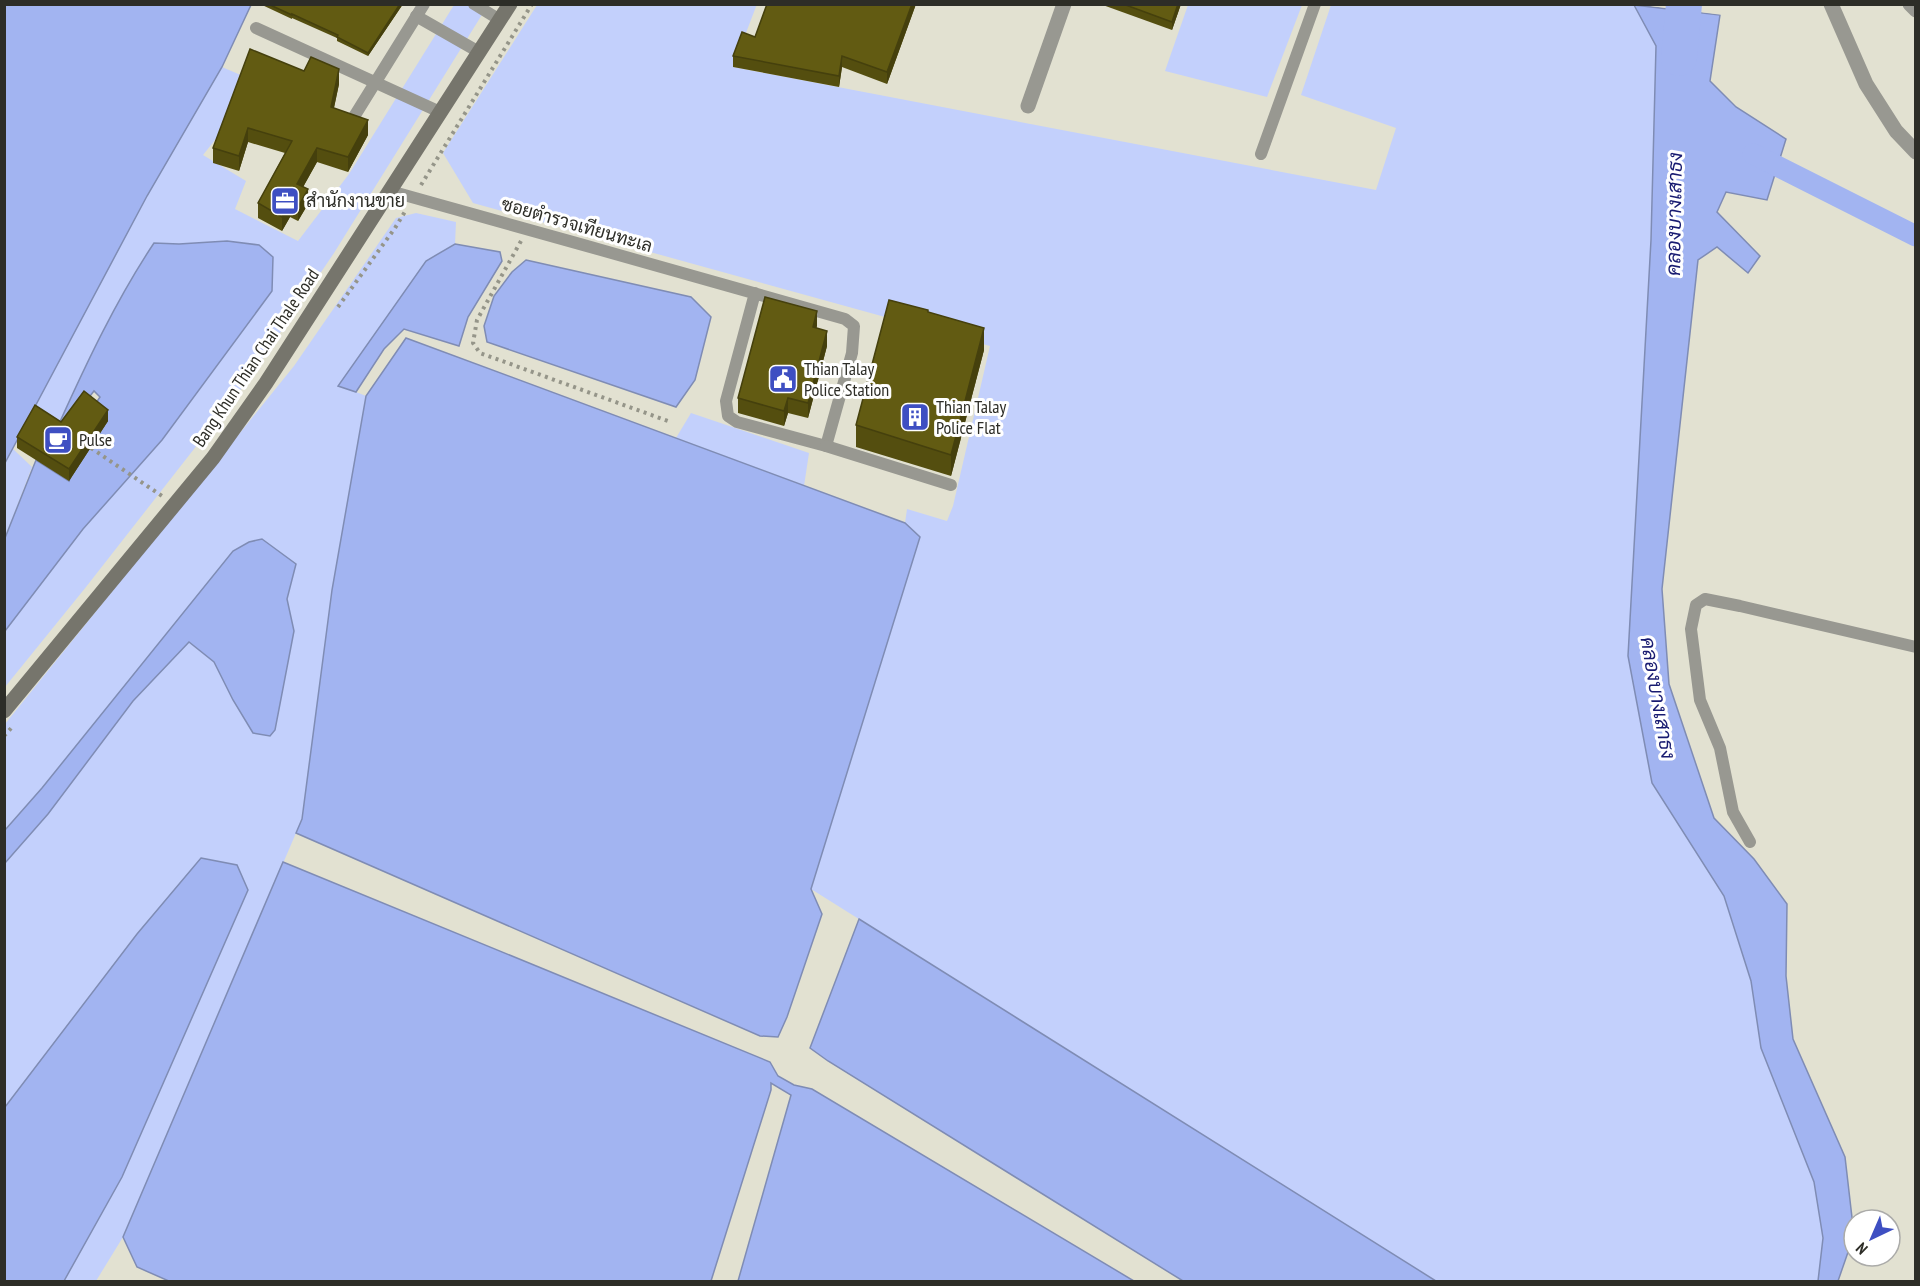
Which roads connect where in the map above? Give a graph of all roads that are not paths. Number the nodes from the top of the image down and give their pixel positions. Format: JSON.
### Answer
{"nodes":[{"id":1,"x":424,"y":4,"type":"edge"},
{"id":2,"x":474,"y":4,"type":"edge"},
{"id":3,"x":510,"y":4,"type":"edge"},
{"id":4,"x":1064,"y":4,"type":"edge"},
{"id":5,"x":1316,"y":4,"type":"edge"},
{"id":6,"x":1831,"y":4,"type":"edge"},
{"id":7,"x":1911,"y":4,"type":"edge"},
{"id":8,"x":1916,"y":10,"type":"edge"},
{"id":9,"x":416,"y":16,"type":"junction"},
{"id":10,"x":500,"y":20,"type":"junction"},
{"id":11,"x":256,"y":28,"type":"dead end"},
{"id":12,"x":479,"y":52,"type":"junction"},
{"id":13,"x":375,"y":82,"type":"junction"},
{"id":14,"x":1028,"y":106,"type":"dead end"},
{"id":15,"x":440,"y":112,"type":"junction"},
{"id":16,"x":352,"y":120,"type":"edge"},
{"id":17,"x":1916,"y":153,"type":"edge"},
{"id":18,"x":1261,"y":154,"type":"dead end"},
{"id":19,"x":390,"y":191,"type":"junction"},
{"id":20,"x":755,"y":293,"type":"junction"},
{"id":21,"x":826,"y":446,"type":"junction"},
{"id":22,"x":951,"y":485,"type":"dead end"},
{"id":23,"x":1916,"y":646,"type":"edge"},
{"id":24,"x":4,"y":711,"type":"edge"},
{"id":25,"x":1750,"y":842,"type":"dead end"}],
"edges":[{"from":1,"to":9,"type":"lane"},
{"from":2,"to":10,"type":"lane"},
{"from":3,"to":10,"type":"main road","name":"Bang Khun Thian Chai Thale Road"},
{"from":4,"to":14,"type":"street"},
{"from":5,"to":18,"type":"lane"},
{"from":6,"to":17,"type":"street"},
{"from":7,"to":8,"type":"street"},
{"from":9,"to":12,"type":"lane"},
{"from":9,"to":13,"type":"lane"},
{"from":10,"to":12,"type":"main road","name":"Bang Khun Thian Chai Thale Road"},
{"from":11,"to":13,"type":"lane"},
{"from":12,"to":15,"type":"main road","name":"Bang Khun Thian Chai Thale Road"},
{"from":13,"to":15,"type":"lane"},
{"from":13,"to":16,"type":"lane"},
{"from":15,"to":19,"type":"main road","name":"Bang Khun Thian Chai Thale Road"},
{"from":19,"to":20,"type":"lane","name":"ซอยตำรวจเทียนทะเล"},
{"from":19,"to":24,"type":"main road","name":"Bang Khun Thian Chai Thale Road"},
{"from":20,"to":21,"type":"lane","name":"ซอยตำรวจเทียนทะเล"},
{"from":20,"to":21,"type":"lane"},
{"from":21,"to":22,"type":"lane"},
{"from":23,"to":25,"type":"lane"}]}
